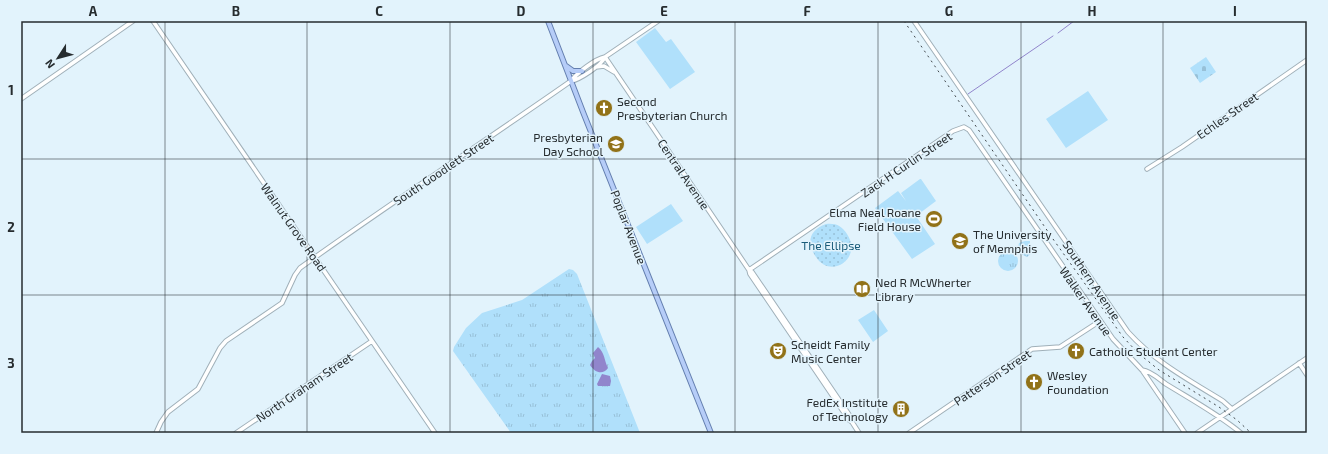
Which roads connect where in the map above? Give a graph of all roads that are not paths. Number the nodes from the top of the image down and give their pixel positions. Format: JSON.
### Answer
{"nodes":[{"id":1,"x":133,"y":21,"type":"edge"},
{"id":2,"x":153,"y":21,"type":"edge"},
{"id":3,"x":548,"y":21,"type":"edge"},
{"id":4,"x":658,"y":21,"type":"edge"},
{"id":5,"x":914,"y":21,"type":"edge"},
{"id":6,"x":605,"y":57,"type":"junction"},
{"id":7,"x":1307,"y":60,"type":"edge"},
{"id":8,"x":564,"y":64,"type":"junction"},
{"id":9,"x":595,"y":67,"type":"junction"},
{"id":10,"x":582,"y":71,"type":"junction"},
{"id":11,"x":619,"y":77,"type":"junction"},
{"id":12,"x":570,"y":81,"type":"junction"},
{"id":13,"x":21,"y":99,"type":"edge"},
{"id":14,"x":964,"y":127,"type":"joint"},
{"id":15,"x":1147,"y":169,"type":"dead end"},
{"id":16,"x":315,"y":258,"type":"junction"},
{"id":17,"x":749,"y":270,"type":"junction"},
{"id":18,"x":1100,"y":321,"type":"junction"},
{"id":19,"x":372,"y":341,"type":"junction"},
{"id":20,"x":1307,"y":358,"type":"edge"},
{"id":21,"x":1299,"y":363,"type":"junction"},
{"id":22,"x":1142,"y":370,"type":"junction"},
{"id":23,"x":1307,"y":375,"type":"edge"},
{"id":24,"x":1232,"y":409,"type":"junction"},
{"id":25,"x":1220,"y":417,"type":"junction"},
{"id":26,"x":156,"y":433,"type":"edge"},
{"id":27,"x":236,"y":433,"type":"edge"},
{"id":28,"x":435,"y":433,"type":"edge"},
{"id":29,"x":711,"y":433,"type":"edge"},
{"id":30,"x":859,"y":433,"type":"edge"},
{"id":31,"x":909,"y":433,"type":"edge"},
{"id":32,"x":1185,"y":433,"type":"edge"},
{"id":33,"x":1197,"y":433,"type":"edge"},
{"id":34,"x":1242,"y":433,"type":"edge"}],
"edges":[{"from":1,"to":13,"type":"main road"},
{"from":2,"to":16,"type":"main road","name":"Walnut Grove Road"},
{"from":3,"to":8,"type":"main road","name":"Poplar Avenue"},
{"from":4,"to":6,"type":"main road","name":"South Goodlett Street"},
{"from":5,"to":24,"type":"main road","name":"Southern Avenue"},
{"from":6,"to":9,"type":"main road","name":"South Goodlett Street"},
{"from":6,"to":10,"type":"main road","name":"South Goodlett Street"},
{"from":6,"to":11,"type":"main road","name":"Central Avenue"},
{"from":7,"to":15,"type":"main road","name":"Echles Street"},
{"from":8,"to":10,"type":"main road"},
{"from":8,"to":12,"type":"main road","name":"Poplar Avenue"},
{"from":9,"to":11,"type":"main road"},
{"from":9,"to":12,"type":"main road","name":"South Goodlett Street"},
{"from":10,"to":12,"type":"main road","name":"South Goodlett Street"},
{"from":11,"to":17,"type":"main road","name":"Central Avenue"},
{"from":12,"to":16,"type":"main road","name":"South Goodlett Street"},
{"from":12,"to":29,"type":"main road","name":"Poplar Avenue"},
{"from":14,"to":17,"type":"main road","name":"Zack H Curlin Street"},
{"from":14,"to":18,"type":"main road","name":"Walker Avenue"},
{"from":16,"to":19,"type":"main road","name":"Walnut Grove Road"},
{"from":16,"to":26,"type":"main road","name":"South Goodlett Street"},
{"from":17,"to":30,"type":"main road","name":"Central Avenue"},
{"from":18,"to":22,"type":"main road","name":"Walker Avenue"},
{"from":18,"to":31,"type":"main road","name":"Patterson Street"},
{"from":19,"to":27,"type":"main road","name":"North Graham Street"},
{"from":19,"to":28,"type":"main road","name":"Walnut Grove Road"},
{"from":20,"to":21,"type":"main road"},
{"from":21,"to":23,"type":"main road"},
{"from":21,"to":24,"type":"main road"},
{"from":22,"to":25,"type":"main road"},
{"from":22,"to":32,"type":"main road","name":"Walker Avenue"},
{"from":24,"to":25,"type":"main road"},
{"from":25,"to":33,"type":"main road"},
{"from":25,"to":34,"type":"main road"}]}
